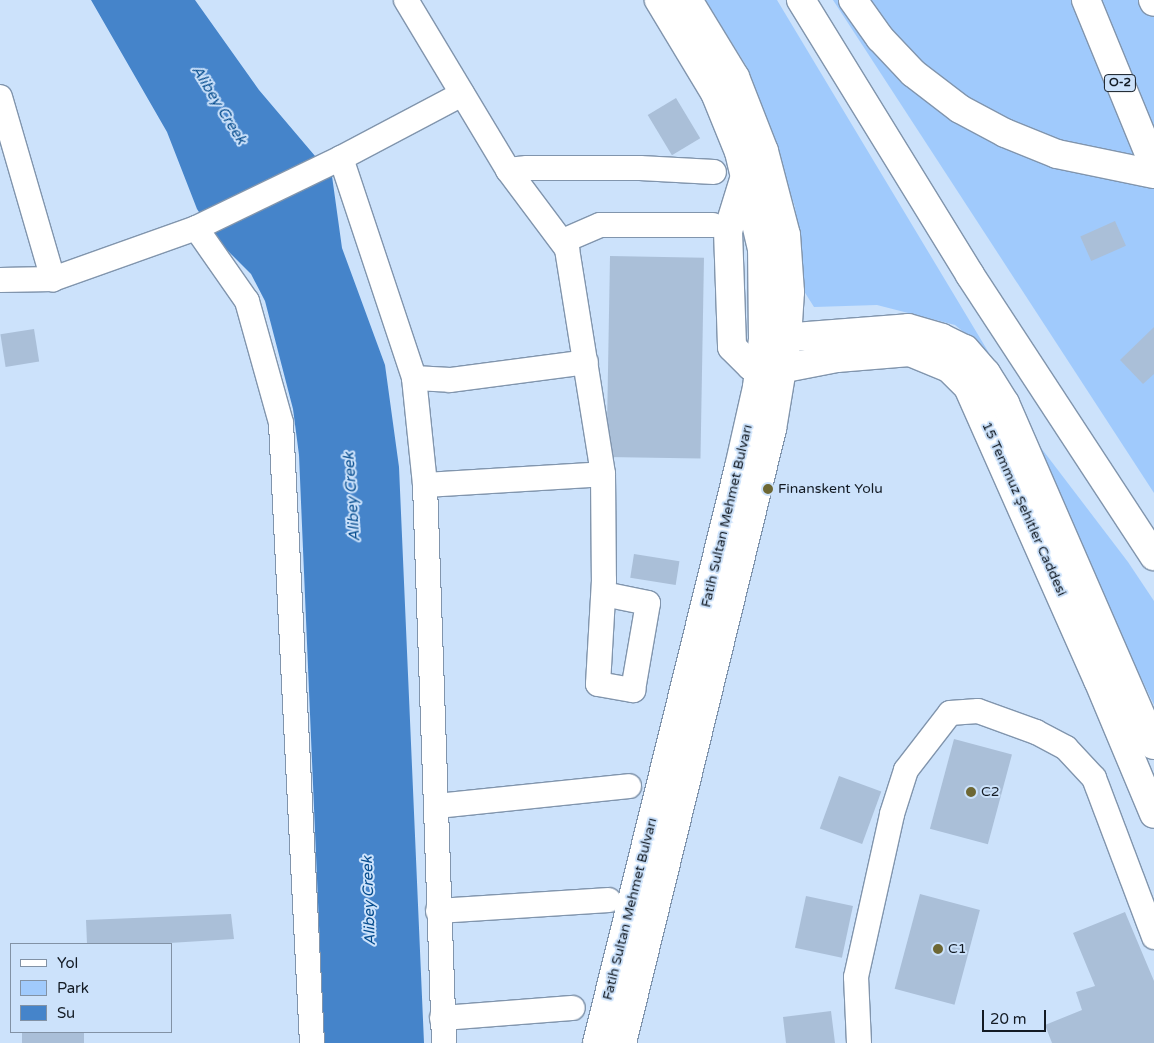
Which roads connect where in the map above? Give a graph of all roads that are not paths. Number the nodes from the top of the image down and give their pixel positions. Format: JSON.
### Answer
{"nodes":[{"id":1,"x":406,"y":0,"type":"edge"},
{"id":2,"x":659,"y":0,"type":"edge"},
{"id":3,"x":688,"y":0,"type":"edge"},
{"id":4,"x":802,"y":0,"type":"edge"},
{"id":5,"x":852,"y":0,"type":"edge"},
{"id":6,"x":1086,"y":0,"type":"edge"},
{"id":7,"x":462,"y":94,"type":"junction"},
{"id":8,"x":0,"y":97,"type":"edge"},
{"id":9,"x":341,"y":158,"type":"junction"},
{"id":10,"x":1154,"y":166,"type":"edge"},
{"id":11,"x":508,"y":170,"type":"junction"},
{"id":12,"x":714,"y":172,"type":"dead end"},
{"id":13,"x":746,"y":173,"type":"junction"},
{"id":14,"x":1154,"y":174,"type":"edge"},
{"id":15,"x":714,"y":225,"type":"dead end"},
{"id":16,"x":196,"y":228,"type":"junction"},
{"id":17,"x":563,"y":241,"type":"junction"},
{"id":18,"x":53,"y":279,"type":"junction"},
{"id":19,"x":0,"y":280,"type":"edge"},
{"id":20,"x":775,"y":339,"type":"junction"},
{"id":21,"x":586,"y":362,"type":"junction"},
{"id":22,"x":772,"y":369,"type":"junction"},
{"id":23,"x":414,"y":378,"type":"junction"},
{"id":24,"x":603,"y":474,"type":"junction"},
{"id":25,"x":425,"y":484,"type":"junction"},
{"id":26,"x":1154,"y":556,"type":"edge"},
{"id":27,"x":604,"y":594,"type":"dead end"},
{"id":28,"x":1154,"y":745,"type":"edge"},
{"id":29,"x":629,"y":786,"type":"dead end"},
{"id":30,"x":436,"y":806,"type":"junction"},
{"id":31,"x":1154,"y":814,"type":"edge"},
{"id":32,"x":609,"y":900,"type":"dead end"},
{"id":33,"x":438,"y":911,"type":"junction"},
{"id":34,"x":1154,"y":937,"type":"edge"},
{"id":35,"x":573,"y":1008,"type":"dead end"},
{"id":36,"x":442,"y":1018,"type":"junction"},
{"id":37,"x":312,"y":1043,"type":"edge"},
{"id":38,"x":444,"y":1043,"type":"edge"},
{"id":39,"x":597,"y":1043,"type":"edge"},
{"id":40,"x":622,"y":1043,"type":"edge"},
{"id":41,"x":859,"y":1043,"type":"edge"}],
"edges":[{"from":1,"to":7,"type":"lane"},
{"from":2,"to":13,"type":"main road","name":"Fatih Sultan Mehmet Bulvarı"},
{"from":3,"to":20,"type":"main road","name":"Fatih Sultan Mehmet Bulvarı"},
{"from":4,"to":26,"type":"main road"},
{"from":5,"to":14,"type":"main road"},
{"from":6,"to":10,"type":"main road","number":"O-2"},
{"from":7,"to":9,"type":"lane"},
{"from":7,"to":11,"type":"lane"},
{"from":8,"to":18,"type":"lane"},
{"from":9,"to":16,"type":"lane"},
{"from":9,"to":23,"type":"lane"},
{"from":11,"to":12,"type":"lane"},
{"from":11,"to":17,"type":"lane"},
{"from":13,"to":20,"type":"main road","name":"Fatih Sultan Mehmet Bulvarı"},
{"from":13,"to":22,"type":"main road"},
{"from":15,"to":17,"type":"lane"},
{"from":16,"to":18,"type":"lane"},
{"from":16,"to":37,"type":"lane"},
{"from":17,"to":21,"type":"lane"},
{"from":18,"to":19,"type":"lane"},
{"from":20,"to":22,"type":"main road","name":"Fatih Sultan Mehmet Bulvarı"},
{"from":20,"to":28,"type":"main road","name":"15 Temmuz Şehitler Caddesi"},
{"from":21,"to":23,"type":"lane"},
{"from":21,"to":24,"type":"lane"},
{"from":22,"to":31,"type":"main road","name":"15 Temmuz Şehitler Caddesi"},
{"from":22,"to":39,"type":"main road","name":"Fatih Sultan Mehmet Bulvarı"},
{"from":22,"to":40,"type":"main road","name":"Fatih Sultan Mehmet Bulvarı"},
{"from":23,"to":25,"type":"lane"},
{"from":24,"to":25,"type":"lane"},
{"from":24,"to":27,"type":"lane"},
{"from":25,"to":30,"type":"lane"},
{"from":29,"to":30,"type":"lane"},
{"from":30,"to":33,"type":"lane"},
{"from":32,"to":33,"type":"lane"},
{"from":33,"to":36,"type":"lane"},
{"from":34,"to":41,"type":"lane"},
{"from":35,"to":36,"type":"lane"},
{"from":36,"to":38,"type":"lane"}]}
